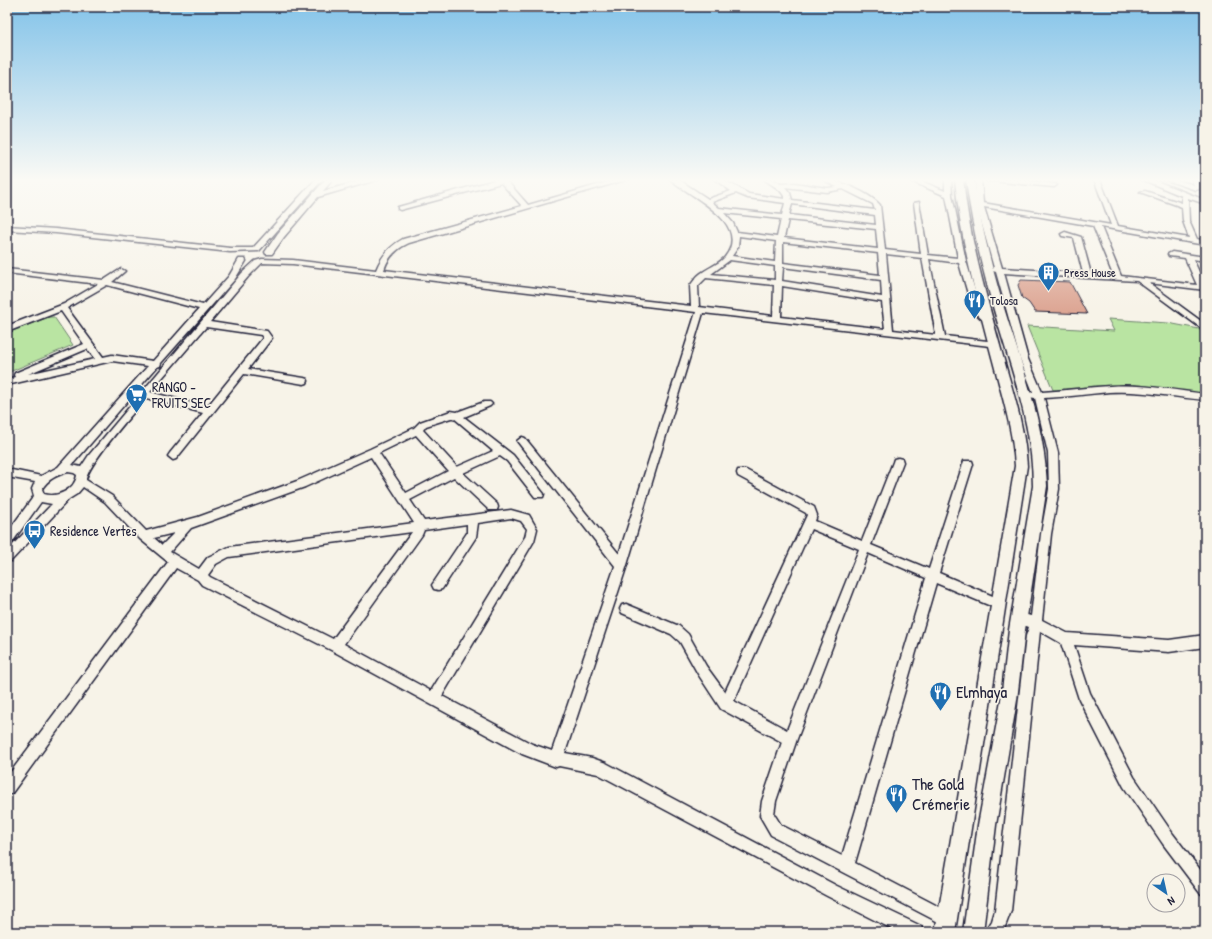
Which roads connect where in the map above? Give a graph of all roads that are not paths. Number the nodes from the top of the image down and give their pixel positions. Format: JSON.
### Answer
{"nodes":[{"id":1,"x":278,"y":223,"type":"edge"},
{"id":2,"x":292,"y":223,"type":"edge"},
{"id":3,"x":470,"y":223,"type":"edge"},
{"id":4,"x":730,"y":223,"type":"edge"},
{"id":5,"x":783,"y":223,"type":"edge"},
{"id":6,"x":835,"y":223,"type":"edge"},
{"id":7,"x":879,"y":223,"type":"edge"},
{"id":8,"x":920,"y":223,"type":"edge"},
{"id":9,"x":954,"y":223,"type":"edge"},
{"id":10,"x":966,"y":223,"type":"edge"},
{"id":11,"x":981,"y":223,"type":"edge"},
{"id":12,"x":1089,"y":223,"type":"edge"},
{"id":13,"x":1113,"y":223,"type":"edge"},
{"id":14,"x":1188,"y":223,"type":"edge"},
{"id":15,"x":1096,"y":224,"type":"junction"},
{"id":16,"x":879,"y":227,"type":"junction"},
{"id":17,"x":1114,"y":227,"type":"junction"},
{"id":18,"x":7,"y":228,"type":"edge"},
{"id":19,"x":38,"y":231,"type":"junction"},
{"id":20,"x":736,"y":234,"type":"junction"},
{"id":21,"x":1065,"y":234,"type":"dead end"},
{"id":22,"x":780,"y":239,"type":"junction"},
{"id":23,"x":1194,"y":241,"type":"junction"},
{"id":24,"x":1205,"y":243,"type":"edge"},
{"id":25,"x":253,"y":249,"type":"junction"},
{"id":26,"x":269,"y":253,"type":"junction"},
{"id":27,"x":883,"y":253,"type":"junction"},
{"id":28,"x":1172,"y":254,"type":"dead end"},
{"id":29,"x":1188,"y":256,"type":"junction"},
{"id":30,"x":925,"y":257,"type":"junction"},
{"id":31,"x":728,"y":258,"type":"junction"},
{"id":32,"x":1205,"y":259,"type":"edge"},
{"id":33,"x":242,"y":260,"type":"junction"},
{"id":34,"x":962,"y":261,"type":"junction"},
{"id":35,"x":260,"y":262,"type":"junction"},
{"id":36,"x":779,"y":263,"type":"junction"},
{"id":37,"x":993,"y":270,"type":"junction"},
{"id":38,"x":7,"y":271,"type":"edge"},
{"id":39,"x":121,"y":271,"type":"dead end"},
{"id":40,"x":380,"y":271,"type":"junction"},
{"id":41,"x":703,"y":275,"type":"junction"},
{"id":42,"x":1088,"y":276,"type":"junction"},
{"id":43,"x":885,"y":278,"type":"junction"},
{"id":44,"x":1118,"y":278,"type":"junction"},
{"id":45,"x":1139,"y":279,"type":"junction"},
{"id":46,"x":107,"y":283,"type":"junction"},
{"id":47,"x":777,"y":283,"type":"junction"},
{"id":48,"x":1204,"y":287,"type":"edge"},
{"id":49,"x":887,"y":300,"type":"junction"},
{"id":50,"x":63,"y":308,"type":"junction"},
{"id":51,"x":205,"y":308,"type":"junction"},
{"id":52,"x":697,"y":308,"type":"junction"},
{"id":53,"x":777,"y":316,"type":"junction"},
{"id":54,"x":989,"y":322,"type":"junction"},
{"id":55,"x":205,"y":324,"type":"junction"},
{"id":56,"x":1205,"y":328,"type":"edge"},
{"id":57,"x":7,"y":329,"type":"edge"},
{"id":58,"x":889,"y":329,"type":"junction"},
{"id":59,"x":941,"y":335,"type":"junction"},
{"id":60,"x":994,"y":341,"type":"junction"},
{"id":61,"x":88,"y":345,"type":"junction"},
{"id":62,"x":100,"y":360,"type":"junction"},
{"id":63,"x":157,"y":364,"type":"junction"},
{"id":64,"x":242,"y":371,"type":"junction"},
{"id":65,"x":7,"y":379,"type":"edge"},
{"id":66,"x":304,"y":380,"type":"dead end"},
{"id":67,"x":7,"y":382,"type":"edge"},
{"id":68,"x":144,"y":394,"type":"junction"},
{"id":69,"x":1032,"y":395,"type":"junction"},
{"id":70,"x":1205,"y":397,"type":"edge"},
{"id":71,"x":487,"y":404,"type":"dead end"},
{"id":72,"x":209,"y":411,"type":"junction"},
{"id":73,"x":457,"y":416,"type":"junction"},
{"id":74,"x":417,"y":430,"type":"junction"},
{"id":75,"x":522,"y":441,"type":"dead end"},
{"id":76,"x":373,"y":452,"type":"junction"},
{"id":77,"x":501,"y":452,"type":"junction"},
{"id":78,"x":173,"y":456,"type":"dead end"},
{"id":79,"x":898,"y":462,"type":"dead end"},
{"id":80,"x":968,"y":464,"type":"dead end"},
{"id":81,"x":62,"y":469,"type":"junction"},
{"id":82,"x":455,"y":472,"type":"junction"},
{"id":83,"x":7,"y":473,"type":"edge"},
{"id":84,"x":742,"y":473,"type":"dead end"},
{"id":85,"x":82,"y":478,"type":"junction"},
{"id":86,"x":43,"y":480,"type":"junction"},
{"id":87,"x":538,"y":494,"type":"dead end"},
{"id":88,"x":67,"y":495,"type":"junction"},
{"id":89,"x":39,"y":497,"type":"junction"},
{"id":90,"x":404,"y":499,"type":"junction"},
{"id":91,"x":493,"y":507,"type":"dead end"},
{"id":92,"x":473,"y":519,"type":"junction"},
{"id":93,"x":809,"y":523,"type":"junction"},
{"id":94,"x":187,"y":525,"type":"junction"},
{"id":95,"x":420,"y":527,"type":"junction"},
{"id":96,"x":145,"y":536,"type":"junction"},
{"id":97,"x":7,"y":541,"type":"edge"},
{"id":98,"x":864,"y":548,"type":"junction"},
{"id":99,"x":163,"y":552,"type":"junction"},
{"id":100,"x":7,"y":558,"type":"edge"},
{"id":101,"x":175,"y":560,"type":"junction"},
{"id":102,"x":621,"y":565,"type":"junction"},
{"id":103,"x":202,"y":576,"type":"junction"},
{"id":104,"x":932,"y":577,"type":"junction"},
{"id":105,"x":438,"y":585,"type":"dead end"},
{"id":106,"x":998,"y":604,"type":"junction"},
{"id":107,"x":626,"y":608,"type":"dead end"},
{"id":108,"x":1019,"y":618,"type":"junction"},
{"id":109,"x":1036,"y":623,"type":"junction"},
{"id":110,"x":1066,"y":639,"type":"junction"},
{"id":111,"x":1205,"y":641,"type":"edge"},
{"id":112,"x":335,"y":646,"type":"junction"},
{"id":113,"x":433,"y":699,"type":"junction"},
{"id":114,"x":726,"y":704,"type":"junction"},
{"id":115,"x":790,"y":739,"type":"junction"},
{"id":116,"x":556,"y":760,"type":"junction"},
{"id":117,"x":7,"y":788,"type":"edge"},
{"id":118,"x":846,"y":867,"type":"junction"},
{"id":119,"x":1205,"y":888,"type":"edge"},
{"id":120,"x":946,"y":925,"type":"edge"},
{"id":121,"x":915,"y":932,"type":"edge"},
{"id":122,"x":973,"y":932,"type":"edge"},
{"id":123,"x":993,"y":932,"type":"edge"}],
"edges":[{"from":1,"to":25,"type":"street"},
{"from":2,"to":26,"type":"street"},
{"from":3,"to":40,"type":"street"},
{"from":4,"to":20,"type":"street"},
{"from":5,"to":22,"type":"street"},
{"from":6,"to":16,"type":"street"},
{"from":7,"to":16,"type":"street"},
{"from":8,"to":30,"type":"street"},
{"from":9,"to":34,"type":"street"},
{"from":10,"to":54,"type":"main road"},
{"from":11,"to":37,"type":"main road"},
{"from":12,"to":15,"type":"street"},
{"from":13,"to":17,"type":"street"},
{"from":14,"to":23,"type":"street"},
{"from":15,"to":17,"type":"street"},
{"from":15,"to":44,"type":"street"},
{"from":16,"to":27,"type":"street"},
{"from":17,"to":23,"type":"street"},
{"from":18,"to":19,"type":"street"},
{"from":19,"to":25,"type":"street"},
{"from":19,"to":33,"type":"street"},
{"from":20,"to":22,"type":"street"},
{"from":20,"to":31,"type":"street"},
{"from":21,"to":42,"type":"street"},
{"from":22,"to":27,"type":"street"},
{"from":22,"to":36,"type":"street"},
{"from":23,"to":24,"type":"street"},
{"from":25,"to":26,"type":"street"},
{"from":25,"to":33,"type":"street"},
{"from":26,"to":35,"type":"street"},
{"from":26,"to":40,"type":"street"},
{"from":27,"to":30,"type":"street"},
{"from":27,"to":43,"type":"street"},
{"from":28,"to":29,"type":"street"},
{"from":29,"to":32,"type":"street"},
{"from":29,"to":48,"type":"street"},
{"from":30,"to":34,"type":"street"},
{"from":30,"to":59,"type":"street"},
{"from":31,"to":36,"type":"street"},
{"from":31,"to":41,"type":"street"},
{"from":33,"to":35,"type":"street"},
{"from":33,"to":51,"type":"street"},
{"from":34,"to":54,"type":"street"},
{"from":35,"to":40,"type":"street"},
{"from":35,"to":55,"type":"street"},
{"from":36,"to":43,"type":"street"},
{"from":36,"to":47,"type":"street"},
{"from":37,"to":42,"type":"street"},
{"from":37,"to":69,"type":"main road"},
{"from":38,"to":46,"type":"street"},
{"from":39,"to":46,"type":"street"},
{"from":40,"to":52,"type":"street"},
{"from":41,"to":47,"type":"street"},
{"from":41,"to":52,"type":"street"},
{"from":42,"to":44,"type":"street"},
{"from":43,"to":49,"type":"street"},
{"from":44,"to":45,"type":"street"},
{"from":45,"to":48,"type":"street"},
{"from":45,"to":56,"type":"street"},
{"from":46,"to":50,"type":"street"},
{"from":46,"to":51,"type":"street"},
{"from":47,"to":49,"type":"street"},
{"from":47,"to":53,"type":"street"},
{"from":49,"to":58,"type":"street"},
{"from":50,"to":57,"type":"street"},
{"from":50,"to":61,"type":"street"},
{"from":51,"to":63,"type":"street"},
{"from":52,"to":53,"type":"street"},
{"from":52,"to":102,"type":"street"},
{"from":53,"to":58,"type":"street"},
{"from":54,"to":60,"type":"main road"},
{"from":55,"to":64,"type":"street"},
{"from":55,"to":68,"type":"street"},
{"from":58,"to":59,"type":"street"},
{"from":59,"to":60,"type":"street"},
{"from":60,"to":106,"type":"main road"},
{"from":61,"to":62,"type":"street"},
{"from":61,"to":65,"type":"street"},
{"from":62,"to":63,"type":"street"},
{"from":62,"to":67,"type":"street"},
{"from":63,"to":81,"type":"street"},
{"from":64,"to":66,"type":"street"},
{"from":64,"to":72,"type":"street"},
{"from":68,"to":72,"type":"street"},
{"from":68,"to":85,"type":"street"},
{"from":69,"to":70,"type":"street"},
{"from":69,"to":108,"type":"main road"},
{"from":69,"to":109,"type":"street"},
{"from":71,"to":73,"type":"street"},
{"from":72,"to":78,"type":"street"},
{"from":73,"to":74,"type":"street"},
{"from":73,"to":77,"type":"street"},
{"from":74,"to":76,"type":"street"},
{"from":74,"to":82,"type":"street"},
{"from":75,"to":102,"type":"street"},
{"from":76,"to":90,"type":"street"},
{"from":76,"to":94,"type":"street"},
{"from":77,"to":82,"type":"street"},
{"from":77,"to":87,"type":"street"},
{"from":79,"to":98,"type":"street"},
{"from":80,"to":104,"type":"street"},
{"from":81,"to":85,"type":"street"},
{"from":81,"to":86,"type":"street"},
{"from":82,"to":90,"type":"street"},
{"from":82,"to":91,"type":"street"},
{"from":83,"to":86,"type":"street"},
{"from":84,"to":93,"type":"street"},
{"from":85,"to":88,"type":"street"},
{"from":85,"to":96,"type":"street"},
{"from":86,"to":89,"type":"street"},
{"from":88,"to":89,"type":"street"},
{"from":88,"to":100,"type":"street"},
{"from":89,"to":97,"type":"street"},
{"from":90,"to":95,"type":"street"},
{"from":92,"to":95,"type":"street"},
{"from":92,"to":105,"type":"street"},
{"from":92,"to":113,"type":"street"},
{"from":93,"to":98,"type":"street"},
{"from":93,"to":114,"type":"street"},
{"from":94,"to":96,"type":"street"},
{"from":94,"to":99,"type":"street"},
{"from":95,"to":103,"type":"street"},
{"from":95,"to":112,"type":"street"},
{"from":96,"to":99,"type":"street"},
{"from":98,"to":104,"type":"street"},
{"from":98,"to":115,"type":"street"},
{"from":99,"to":101,"type":"street"},
{"from":101,"to":103,"type":"street"},
{"from":101,"to":117,"type":"street"},
{"from":102,"to":116,"type":"street"},
{"from":103,"to":112,"type":"street"},
{"from":104,"to":106,"type":"street"},
{"from":104,"to":118,"type":"street"},
{"from":106,"to":120,"type":"main road"},
{"from":107,"to":114,"type":"street"},
{"from":108,"to":109,"type":"street"},
{"from":108,"to":122,"type":"main road"},
{"from":109,"to":110,"type":"street"},
{"from":109,"to":123,"type":"street"},
{"from":110,"to":111,"type":"street"},
{"from":110,"to":119,"type":"street"},
{"from":112,"to":113,"type":"street"},
{"from":113,"to":116,"type":"street"},
{"from":114,"to":115,"type":"street"},
{"from":115,"to":118,"type":"street"},
{"from":116,"to":121,"type":"street"},
{"from":118,"to":120,"type":"street"}]}
